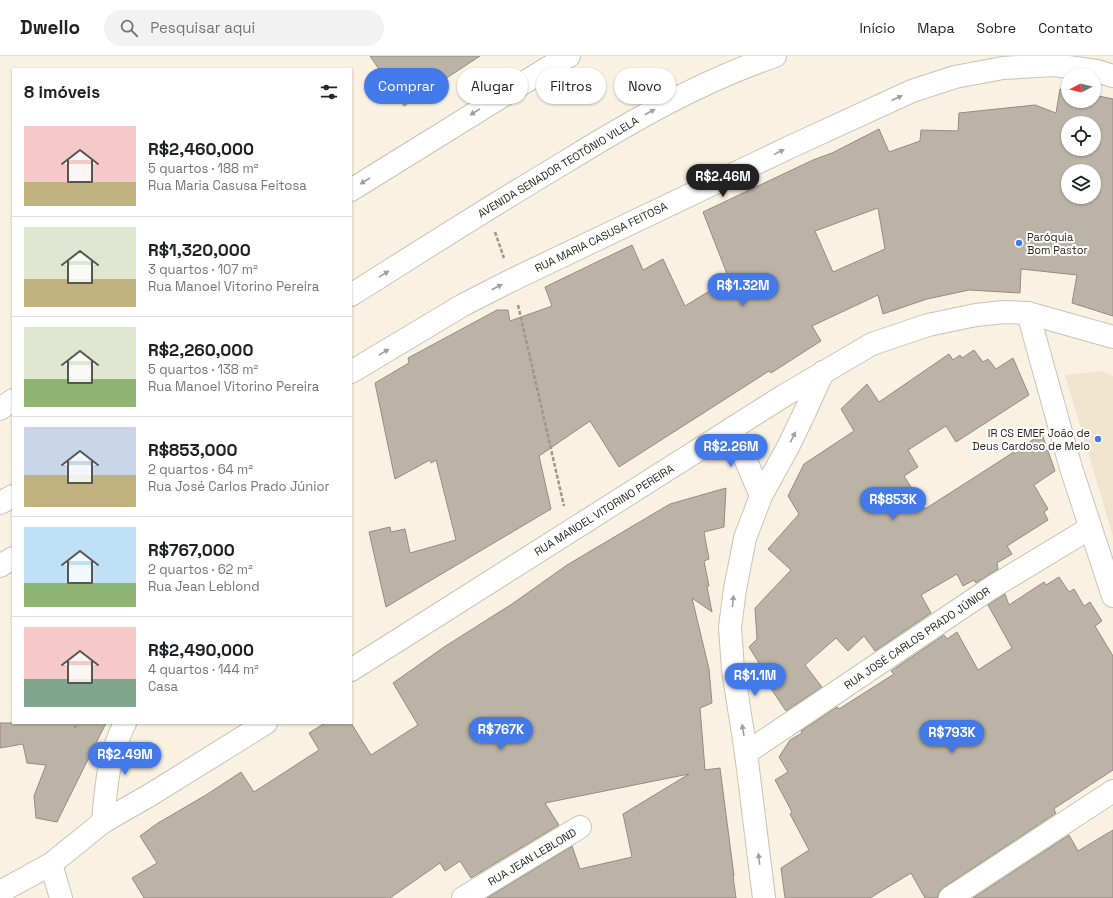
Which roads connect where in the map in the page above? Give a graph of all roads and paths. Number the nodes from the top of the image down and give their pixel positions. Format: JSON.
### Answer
{"nodes":[{"id":1,"x":569,"y":56,"type":"edge"},
{"id":2,"x":774,"y":56,"type":"edge"},
{"id":3,"x":543,"y":62,"type":"edge"},
{"id":4,"x":1113,"y":76,"type":"edge"},
{"id":5,"x":352,"y":189,"type":"edge"},
{"id":6,"x":487,"y":210,"type":"junction"},
{"id":7,"x":512,"y":280,"type":"junction"},
{"id":8,"x":352,"y":294,"type":"edge"},
{"id":9,"x":1028,"y":313,"type":"junction"},
{"id":10,"x":1113,"y":337,"type":"edge"},
{"id":11,"x":352,"y":371,"type":"edge"},
{"id":12,"x":823,"y":372,"type":"junction"},
{"id":13,"x":12,"y":401,"type":"edge"},
{"id":14,"x":0,"y":408,"type":"edge"},
{"id":15,"x":732,"y":428,"type":"junction"},
{"id":16,"x":761,"y":496,"type":"junction"},
{"id":17,"x":12,"y":497,"type":"edge"},
{"id":18,"x":0,"y":503,"type":"edge"},
{"id":19,"x":1090,"y":528,"type":"junction"},
{"id":20,"x":570,"y":532,"type":"junction"},
{"id":21,"x":12,"y":559,"type":"edge"},
{"id":22,"x":0,"y":566,"type":"edge"},
{"id":23,"x":1113,"y":596,"type":"edge"},
{"id":24,"x":352,"y":669,"type":"edge"},
{"id":25,"x":125,"y":724,"type":"edge"},
{"id":26,"x":264,"y":724,"type":"edge"},
{"id":27,"x":746,"y":753,"type":"junction"},
{"id":28,"x":1113,"y":791,"type":"edge"},
{"id":29,"x":103,"y":822,"type":"junction"},
{"id":30,"x":580,"y":827,"type":"dead end"},
{"id":31,"x":51,"y":864,"type":"junction"},
{"id":32,"x":0,"y":892,"type":"edge"},
{"id":33,"x":61,"y":898,"type":"edge"},
{"id":34,"x":463,"y":898,"type":"edge"},
{"id":35,"x":764,"y":898,"type":"edge"},
{"id":36,"x":950,"y":898,"type":"edge"}],
"edges":[{"from":1,"to":3,"type":"street"},
{"from":6,"to":2,"type":"street","name":"AVENIDA SENADOR TEOTÔNIO VILELA","one_way":true},
{"from":3,"to":5,"type":"street","one_way":true},
{"from":7,"to":4,"type":"street","name":"RUA MARIA CASUSA FEITOSA","one_way":true},
{"from":6,"to":7,"type":"path"},
{"from":8,"to":6,"type":"street","name":"AVENIDA SENADOR TEOTÔNIO VILELA","one_way":true},
{"from":11,"to":7,"type":"street","name":"RUA MARIA CASUSA FEITOSA","one_way":true},
{"from":7,"to":20,"type":"path"},
{"from":9,"to":10,"type":"street","name":"RUA MANOEL VITORINO PEREIRA"},
{"from":9,"to":12,"type":"street","name":"RUA MANOEL VITORINO PEREIRA"},
{"from":9,"to":19,"type":"street"},
{"from":12,"to":15,"type":"street","name":"RUA MANOEL VITORINO PEREIRA"},
{"from":16,"to":12,"type":"street","one_way":true},
{"from":13,"to":14,"type":"street"},
{"from":15,"to":16,"type":"street"},
{"from":15,"to":20,"type":"street","name":"RUA MANOEL VITORINO PEREIRA"},
{"from":27,"to":16,"type":"street","one_way":true},
{"from":17,"to":18,"type":"street"},
{"from":19,"to":23,"type":"street"},
{"from":19,"to":27,"type":"street","name":"RUA JOSÉ CARLOS PRADO JÚNIOR"},
{"from":20,"to":24,"type":"street","name":"RUA MANOEL VITORINO PEREIRA"},
{"from":21,"to":22,"type":"street"},
{"from":25,"to":29,"type":"street"},
{"from":26,"to":29,"type":"street"},
{"from":35,"to":27,"type":"street","one_way":true},
{"from":28,"to":36,"type":"street"},
{"from":29,"to":31,"type":"street"},
{"from":30,"to":34,"type":"street","name":"RUA JEAN LEBLOND"},
{"from":31,"to":32,"type":"street"},
{"from":31,"to":33,"type":"street"}]}
